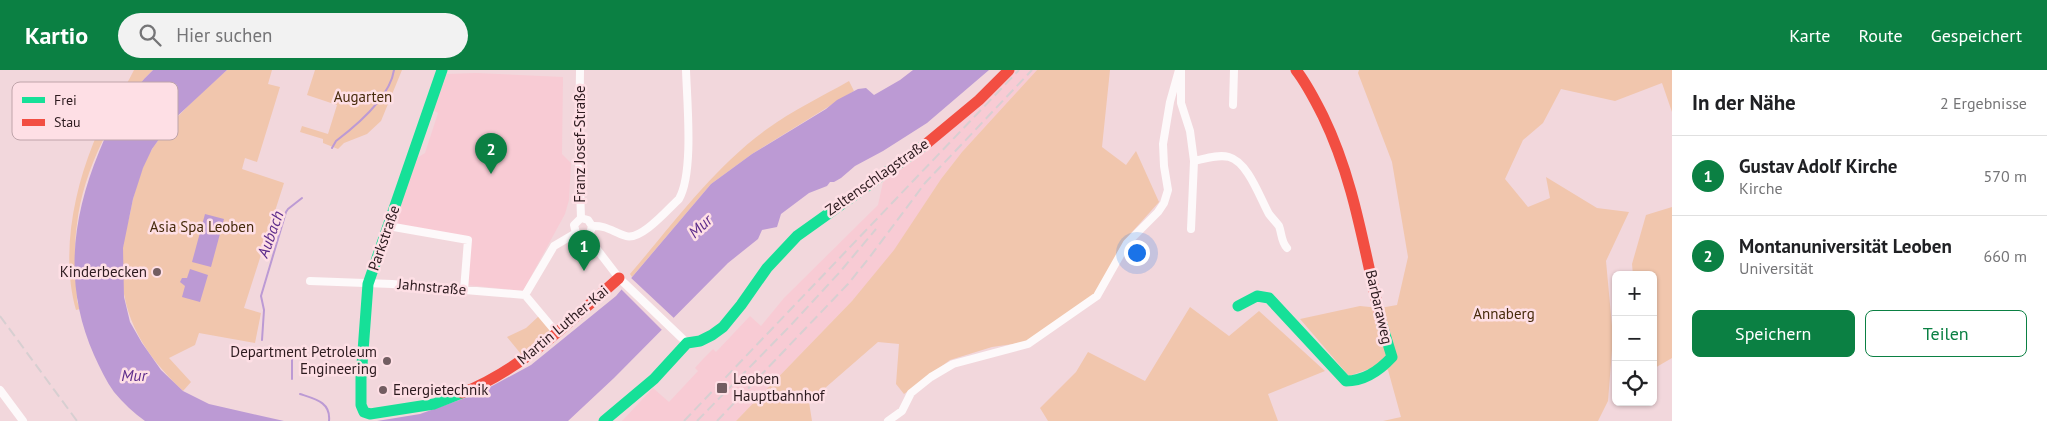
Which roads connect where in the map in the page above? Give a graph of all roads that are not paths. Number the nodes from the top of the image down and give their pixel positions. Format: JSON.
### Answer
{"nodes":[{"id":1,"x":442,"y":70,"type":"edge"},
{"id":2,"x":580,"y":70,"type":"edge"},
{"id":3,"x":686,"y":70,"type":"edge"},
{"id":4,"x":1009,"y":70,"type":"edge"},
{"id":5,"x":1180,"y":70,"type":"edge"},
{"id":6,"x":1234,"y":70,"type":"edge"},
{"id":7,"x":1296,"y":70,"type":"edge"},
{"id":8,"x":1234,"y":106,"type":"dead end"},
{"id":9,"x":1194,"y":161,"type":"junction"},
{"id":10,"x":581,"y":218,"type":"junction"},
{"id":11,"x":388,"y":226,"type":"junction"},
{"id":12,"x":592,"y":226,"type":"junction"},
{"id":13,"x":1191,"y":230,"type":"dead end"},
{"id":14,"x":576,"y":232,"type":"junction"},
{"id":15,"x":586,"y":235,"type":"junction"},
{"id":16,"x":1287,"y":248,"type":"dead end"},
{"id":17,"x":621,"y":280,"type":"junction"},
{"id":18,"x":310,"y":281,"type":"dead end"},
{"id":19,"x":368,"y":284,"type":"junction"},
{"id":20,"x":464,"y":290,"type":"junction"},
{"id":21,"x":525,"y":295,"type":"junction"},
{"id":22,"x":1238,"y":306,"type":"dead end"},
{"id":23,"x":556,"y":332,"type":"junction"},
{"id":24,"x":687,"y":343,"type":"junction"},
{"id":25,"x":0,"y":390,"type":"edge"},
{"id":26,"x":364,"y":412,"type":"joint"},
{"id":27,"x":23,"y":421,"type":"edge"},
{"id":28,"x":604,"y":421,"type":"edge"},
{"id":29,"x":888,"y":421,"type":"edge"}],
"edges":[{"from":1,"to":11,"type":"street","name":"Parkstraße"},
{"from":2,"to":10,"type":"street","name":"Franz Josef-Straße"},
{"from":3,"to":12,"type":"street"},
{"from":4,"to":24,"type":"street","name":"Zeltenschlagstraße"},
{"from":5,"to":9,"type":"street"},
{"from":5,"to":29,"type":"street"},
{"from":6,"to":8,"type":"street"},
{"from":7,"to":22,"type":"street","name":"Barbaraweg"},
{"from":9,"to":13,"type":"street"},
{"from":9,"to":16,"type":"street"},
{"from":10,"to":12,"type":"street"},
{"from":10,"to":14,"type":"street"},
{"from":11,"to":19,"type":"street","name":"Parkstraße"},
{"from":11,"to":20,"type":"street"},
{"from":12,"to":15,"type":"street"},
{"from":14,"to":15,"type":"street"},
{"from":14,"to":21,"type":"street"},
{"from":15,"to":17,"type":"street"},
{"from":17,"to":23,"type":"street","name":"Martin Luther-Kai"},
{"from":17,"to":24,"type":"street"},
{"from":18,"to":19,"type":"street","name":"Jahnstraße"},
{"from":19,"to":20,"type":"street","name":"Jahnstraße"},
{"from":19,"to":26,"type":"street","name":"Parkstraße"},
{"from":20,"to":21,"type":"street","name":"Jahnstraße"},
{"from":21,"to":23,"type":"street"},
{"from":23,"to":26,"type":"street","name":"Martin Luther-Kai"},
{"from":24,"to":28,"type":"street"},
{"from":25,"to":27,"type":"street"}]}
